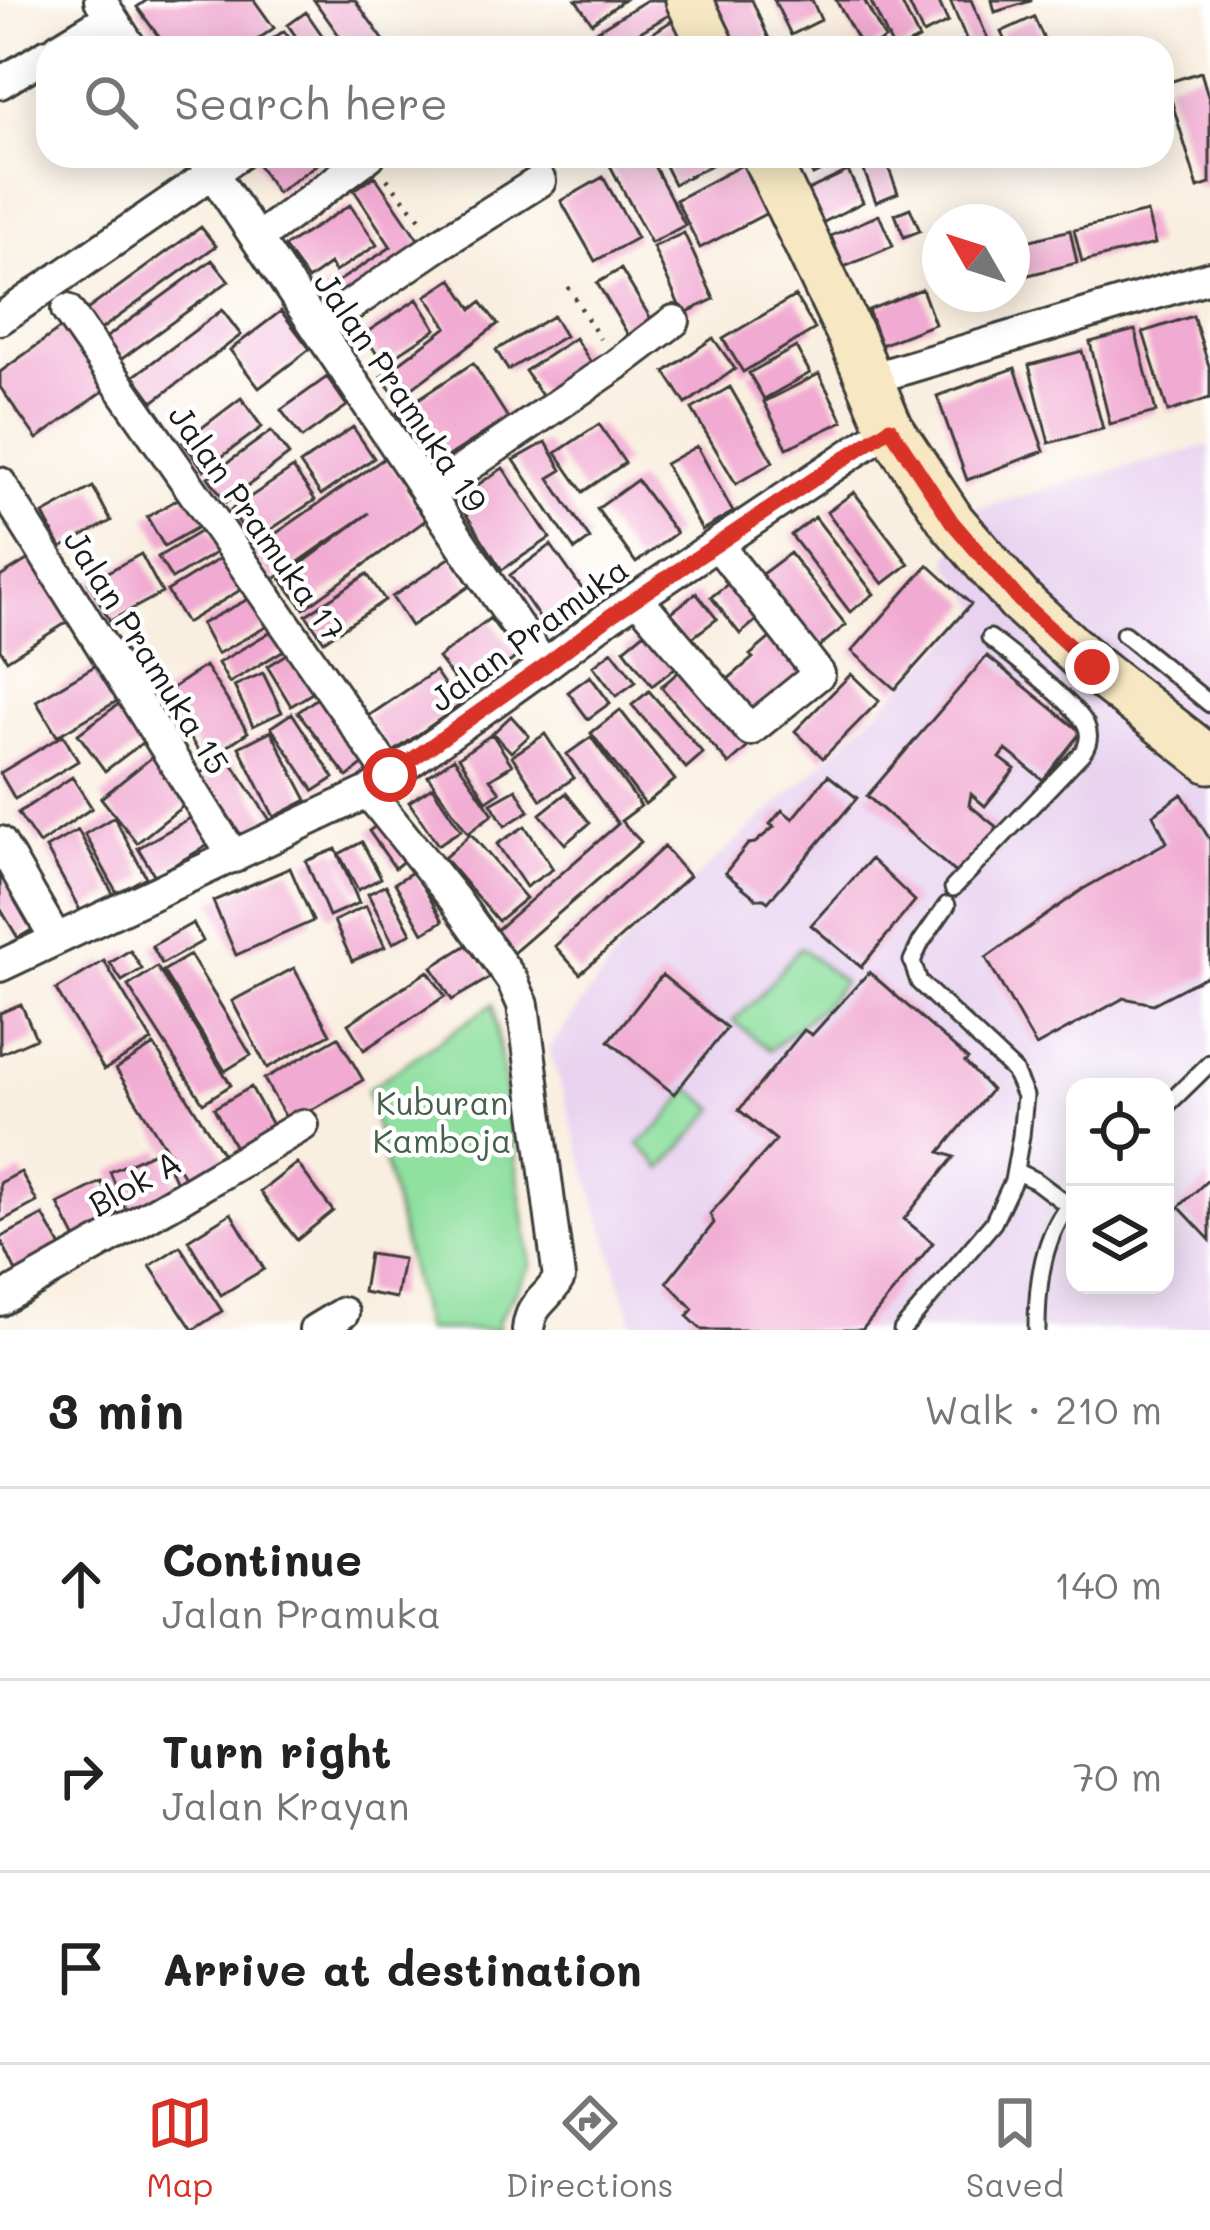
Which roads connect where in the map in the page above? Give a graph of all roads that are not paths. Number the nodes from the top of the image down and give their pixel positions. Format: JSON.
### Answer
{"nodes":[{"id":1,"x":689,"y":0,"type":"edge"},
{"id":2,"x":105,"y":9,"type":"edge"},
{"id":3,"x":72,"y":36,"type":"edge"},
{"id":4,"x":123,"y":36,"type":"edge"},
{"id":5,"x":706,"y":36,"type":"edge"},
{"id":6,"x":36,"y":61,"type":"edge"},
{"id":7,"x":0,"y":83,"type":"edge"},
{"id":8,"x":209,"y":168,"type":"edge"},
{"id":9,"x":220,"y":168,"type":"edge"},
{"id":10,"x":353,"y":168,"type":"edge"},
{"id":11,"x":771,"y":168,"type":"edge"},
{"id":12,"x":540,"y":181,"type":"dead end"},
{"id":13,"x":256,"y":239,"type":"junction"},
{"id":14,"x":1210,"y":277,"type":"edge"},
{"id":15,"x":67,"y":310,"type":"dead end"},
{"id":16,"x":0,"y":319,"type":"edge"},
{"id":17,"x":674,"y":321,"type":"dead end"},
{"id":18,"x":317,"y":328,"type":"junction"},
{"id":19,"x":871,"y":379,"type":"junction"},
{"id":20,"x":890,"y":428,"type":"junction"},
{"id":21,"x":0,"y":483,"type":"edge"},
{"id":22,"x":427,"y":494,"type":"junction"},
{"id":23,"x":717,"y":544,"type":"junction"},
{"id":24,"x":637,"y":598,"type":"junction"},
{"id":25,"x":1124,"y":634,"type":"dead end"},
{"id":26,"x":990,"y":638,"type":"dead end"},
{"id":27,"x":544,"y":666,"type":"junction"},
{"id":28,"x":1210,"y":704,"type":"edge"},
{"id":29,"x":1210,"y":760,"type":"edge"},
{"id":30,"x":379,"y":783,"type":"junction"},
{"id":31,"x":0,"y":842,"type":"edge"},
{"id":32,"x":234,"y":856,"type":"junction"},
{"id":33,"x":953,"y":888,"type":"dead end"},
{"id":34,"x":947,"y":905,"type":"dead end"},
{"id":35,"x":56,"y":939,"type":"junction"},
{"id":36,"x":0,"y":966,"type":"edge"},
{"id":37,"x":1210,"y":1063,"type":"edge"},
{"id":38,"x":1174,"y":1098,"type":"edge"},
{"id":39,"x":303,"y":1125,"type":"dead end"},
{"id":40,"x":1015,"y":1171,"type":"junction"},
{"id":41,"x":1066,"y":1198,"type":"edge"},
{"id":42,"x":1066,"y":1213,"type":"edge"},
{"id":43,"x":0,"y":1300,"type":"edge"},
{"id":44,"x":343,"y":1313,"type":"dead end"},
{"id":45,"x":315,"y":1330,"type":"edge"},
{"id":46,"x":528,"y":1330,"type":"edge"},
{"id":47,"x":902,"y":1330,"type":"edge"},
{"id":48,"x":1037,"y":1330,"type":"edge"}],
"edges":[{"from":1,"to":5,"type":"street"},
{"from":2,"to":3,"type":"street"},
{"from":2,"to":4,"type":"street"},
{"from":6,"to":7,"type":"street"},
{"from":8,"to":16,"type":"street"},
{"from":9,"to":13,"type":"street","name":"Jalan Pramuka 19"},
{"from":10,"to":13,"type":"street"},
{"from":11,"to":19,"type":"street"},
{"from":12,"to":18,"type":"street"},
{"from":13,"to":18,"type":"street","name":"Jalan Pramuka 19"},
{"from":14,"to":19,"type":"street"},
{"from":15,"to":30,"type":"street","name":"Jalan Pramuka 17"},
{"from":17,"to":22,"type":"street"},
{"from":18,"to":22,"type":"street","name":"Jalan Pramuka 19"},
{"from":19,"to":20,"type":"street"},
{"from":20,"to":23,"type":"street","name":"Jalan Pramuka"},
{"from":20,"to":29,"type":"street"},
{"from":21,"to":32,"type":"street","name":"Jalan Pramuka 15"},
{"from":22,"to":27,"type":"street","name":"Jalan Pramuka 19"},
{"from":23,"to":24,"type":"street","name":"Jalan Pramuka"},
{"from":23,"to":24,"type":"street"},
{"from":24,"to":27,"type":"street","name":"Jalan Pramuka"},
{"from":25,"to":28,"type":"lane"},
{"from":26,"to":33,"type":"lane"},
{"from":27,"to":30,"type":"street","name":"Jalan Pramuka"},
{"from":30,"to":32,"type":"street","name":"Jalan Pramuka"},
{"from":30,"to":46,"type":"street","name":"Jalan Pramuka 17"},
{"from":31,"to":35,"type":"street"},
{"from":32,"to":35,"type":"street","name":"Jalan Pramuka"},
{"from":34,"to":40,"type":"lane"},
{"from":35,"to":36,"type":"street","name":"Jalan Pramuka"},
{"from":37,"to":38,"type":"lane"},
{"from":39,"to":43,"type":"street","name":"Blok A"},
{"from":40,"to":41,"type":"lane"},
{"from":40,"to":47,"type":"lane"},
{"from":42,"to":48,"type":"lane"},
{"from":44,"to":45,"type":"street"}]}
